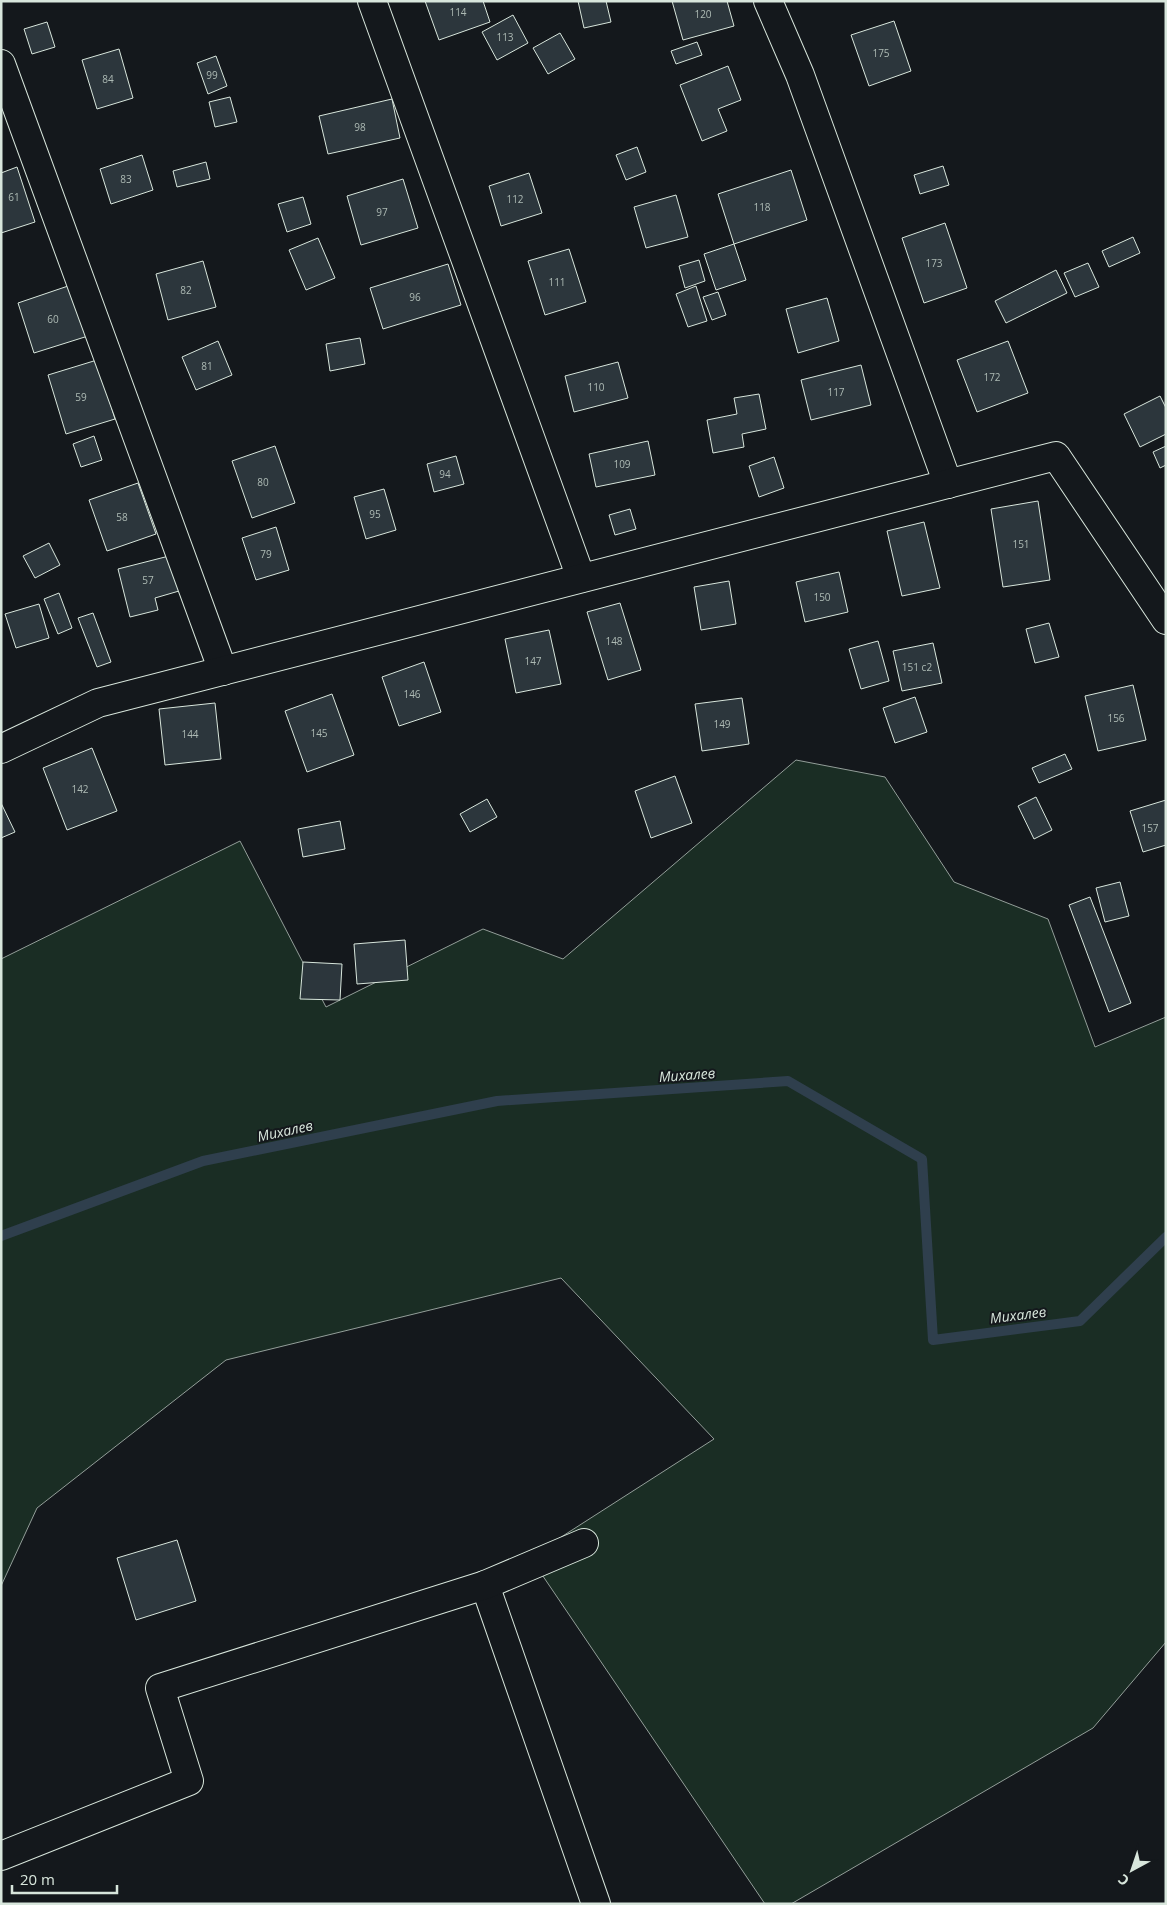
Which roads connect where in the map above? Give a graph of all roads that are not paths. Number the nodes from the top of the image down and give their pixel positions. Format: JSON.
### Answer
{"nodes":[{"id":1,"x":372,"y":1,"type":"edge"},
{"id":2,"x":768,"y":1,"type":"edge"},
{"id":3,"x":1,"y":64,"type":"edge"},
{"id":4,"x":948,"y":484,"type":"junction"},
{"id":5,"x":581,"y":578,"type":"junction"},
{"id":6,"x":1166,"y":620,"type":"edge"},
{"id":7,"x":223,"y":671,"type":"junction"},
{"id":8,"x":1,"y":748,"type":"edge"},
{"id":9,"x":584,"y":1543,"type":"dead end"},
{"id":10,"x":486,"y":1585,"type":"junction"},
{"id":11,"x":1,"y":1856,"type":"edge"},
{"id":12,"x":596,"y":1904,"type":"edge"}],
"edges":[{"from":1,"to":5,"type":"street"},
{"from":2,"to":4,"type":"street"},
{"from":3,"to":7,"type":"street"},
{"from":4,"to":5,"type":"street"},
{"from":4,"to":6,"type":"street"},
{"from":5,"to":7,"type":"street"},
{"from":7,"to":8,"type":"street"},
{"from":9,"to":10,"type":"street"},
{"from":10,"to":11,"type":"street"},
{"from":10,"to":12,"type":"street"}]}
